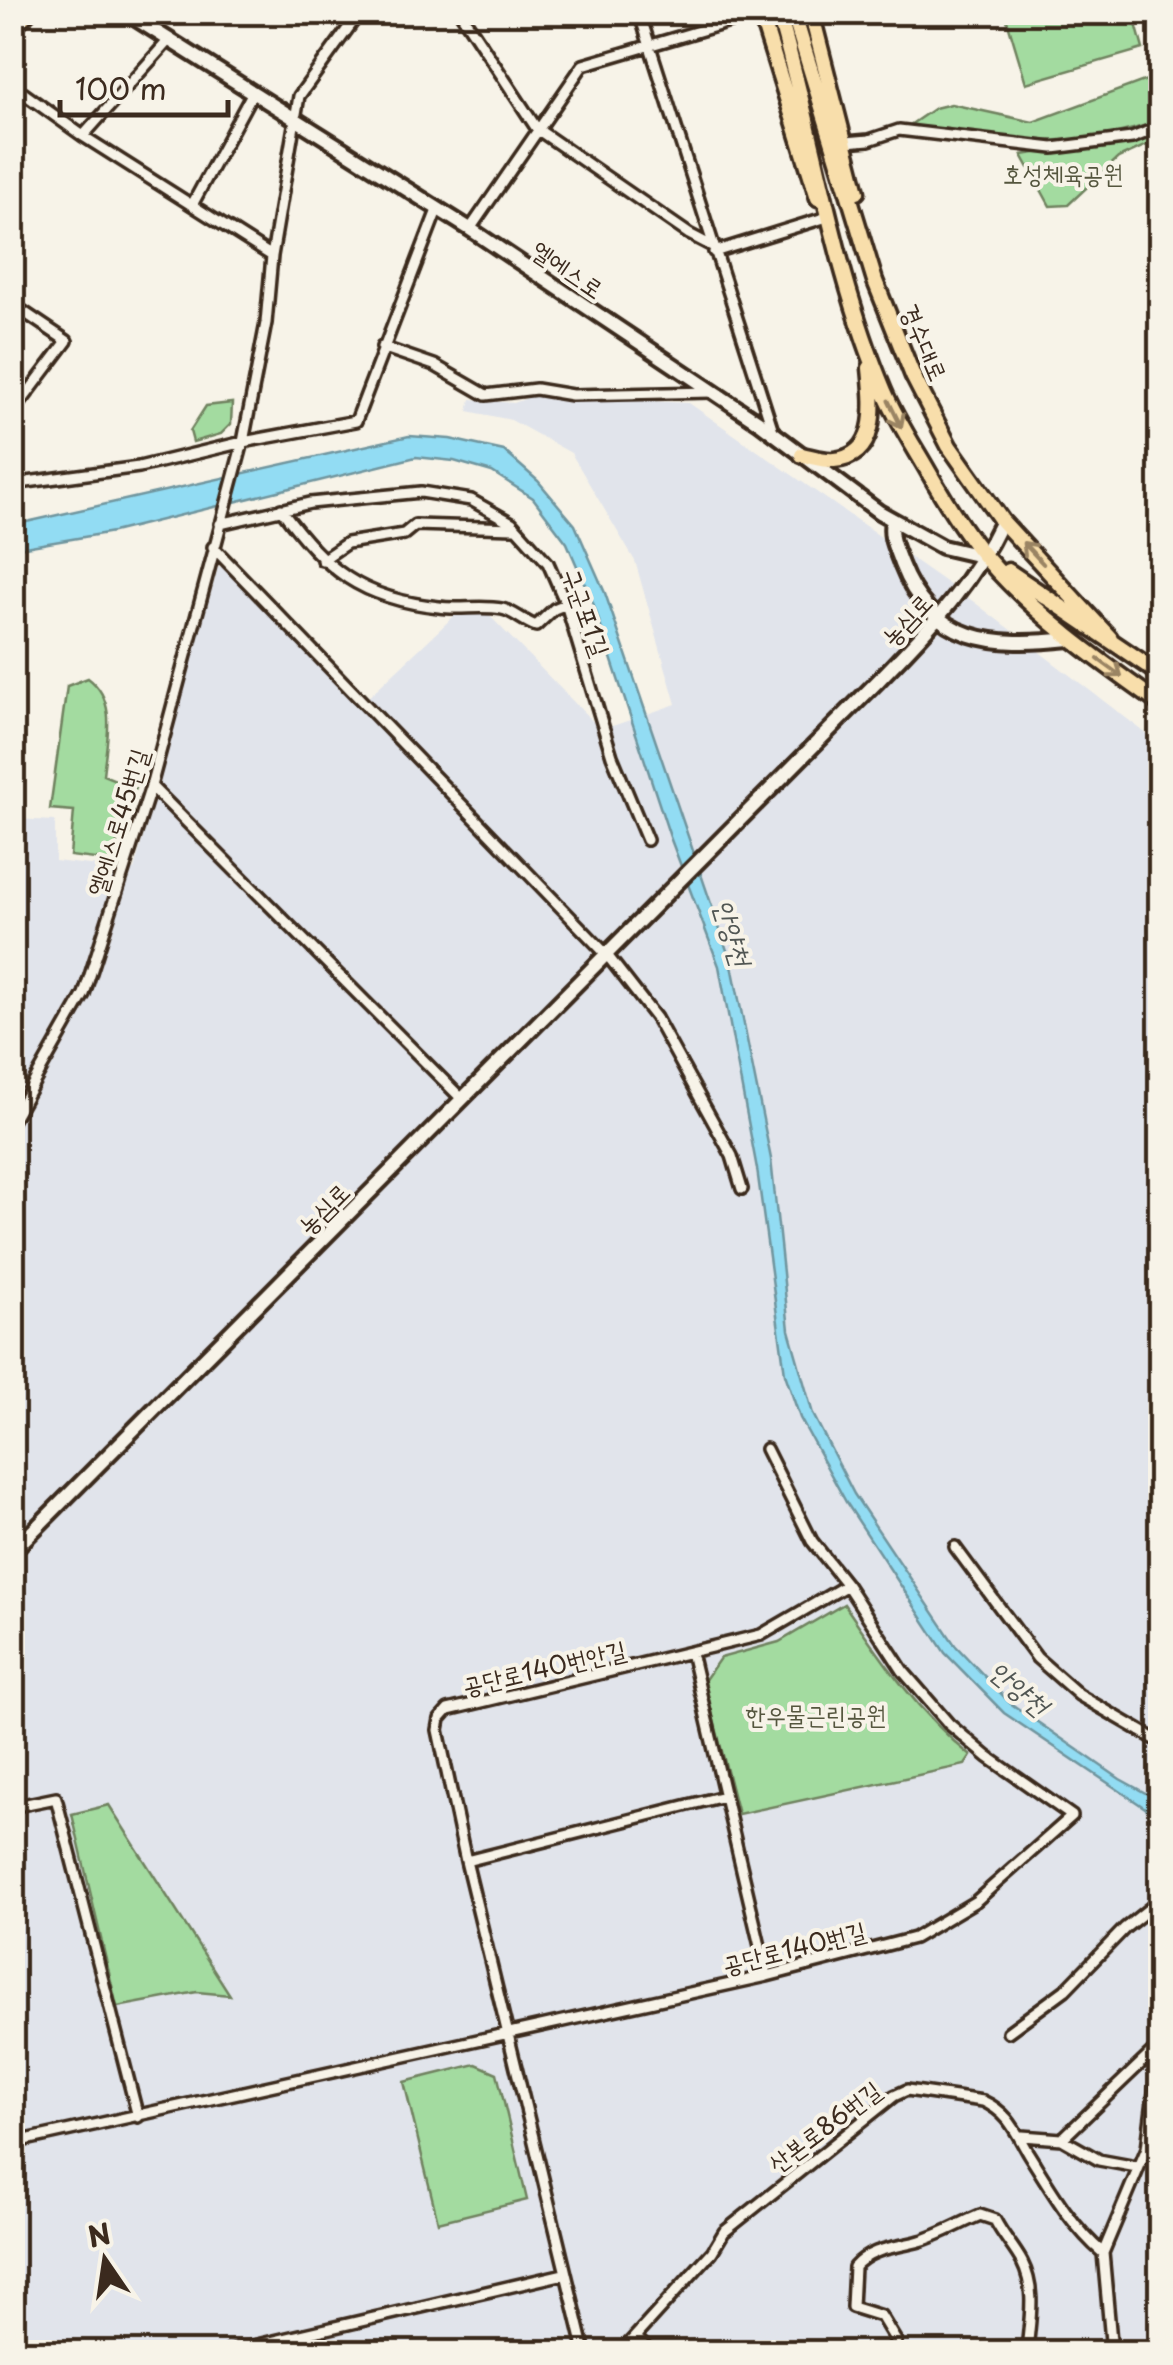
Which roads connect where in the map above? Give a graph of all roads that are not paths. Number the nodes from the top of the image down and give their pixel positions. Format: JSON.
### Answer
{"nodes":[{"id":1,"x":28,"y":12,"type":"edge"},
{"id":2,"x":125,"y":12,"type":"edge"},
{"id":3,"x":360,"y":12,"type":"edge"},
{"id":4,"x":460,"y":12,"type":"edge"},
{"id":5,"x":639,"y":12,"type":"edge"},
{"id":6,"x":760,"y":12,"type":"edge"},
{"id":7,"x":778,"y":12,"type":"edge"},
{"id":8,"x":793,"y":12,"type":"edge"},
{"id":9,"x":811,"y":12,"type":"edge"},
{"id":10,"x":12,"y":28,"type":"edge"},
{"id":11,"x":168,"y":41,"type":"junction"},
{"id":12,"x":650,"y":45,"type":"junction"},
{"id":13,"x":12,"y":85,"type":"edge"},
{"id":14,"x":253,"y":92,"type":"junction"},
{"id":15,"x":293,"y":119,"type":"junction"},
{"id":16,"x":1160,"y":127,"type":"edge"},
{"id":17,"x":537,"y":128,"type":"junction"},
{"id":18,"x":83,"y":136,"type":"junction"},
{"id":19,"x":846,"y":142,"type":"junction"},
{"id":20,"x":192,"y":204,"type":"junction"},
{"id":21,"x":437,"y":210,"type":"junction"},
{"id":22,"x":824,"y":218,"type":"junction"},
{"id":23,"x":470,"y":230,"type":"junction"},
{"id":24,"x":713,"y":249,"type":"junction"},
{"id":25,"x":272,"y":256,"type":"junction"},
{"id":26,"x":876,"y":281,"type":"junction"},
{"id":27,"x":850,"y":289,"type":"junction"},
{"id":28,"x":12,"y":304,"type":"edge"},
{"id":29,"x":382,"y":347,"type":"junction"},
{"id":30,"x":868,"y":348,"type":"junction"},
{"id":31,"x":712,"y":392,"type":"junction"},
{"id":32,"x":12,"y":414,"type":"edge"},
{"id":33,"x":774,"y":434,"type":"junction"},
{"id":34,"x":242,"y":446,"type":"junction"},
{"id":35,"x":802,"y":456,"type":"junction"},
{"id":36,"x":12,"y":484,"type":"edge"},
{"id":37,"x":281,"y":509,"type":"junction"},
{"id":38,"x":892,"y":520,"type":"junction"},
{"id":39,"x":1002,"y":520,"type":"junction"},
{"id":40,"x":221,"y":522,"type":"junction"},
{"id":41,"x":516,"y":528,"type":"junction"},
{"id":42,"x":213,"y":547,"type":"junction"},
{"id":43,"x":985,"y":557,"type":"junction"},
{"id":44,"x":322,"y":560,"type":"junction"},
{"id":45,"x":566,"y":604,"type":"junction"},
{"id":46,"x":936,"y":618,"type":"junction"},
{"id":47,"x":1110,"y":638,"type":"junction"},
{"id":48,"x":1070,"y":639,"type":"junction"},
{"id":49,"x":1160,"y":674,"type":"edge"},
{"id":50,"x":1160,"y":704,"type":"edge"},
{"id":51,"x":151,"y":786,"type":"junction"},
{"id":52,"x":647,"y":840,"type":"dead end"},
{"id":53,"x":607,"y":956,"type":"junction"},
{"id":54,"x":461,"y":1098,"type":"junction"},
{"id":55,"x":12,"y":1121,"type":"edge"},
{"id":56,"x":742,"y":1189,"type":"dead end"},
{"id":57,"x":766,"y":1449,"type":"dead end"},
{"id":58,"x":954,"y":1547,"type":"dead end"},
{"id":59,"x":12,"y":1552,"type":"edge"},
{"id":60,"x":848,"y":1585,"type":"junction"},
{"id":61,"x":691,"y":1652,"type":"junction"},
{"id":62,"x":1160,"y":1742,"type":"edge"},
{"id":63,"x":724,"y":1796,"type":"junction"},
{"id":64,"x":12,"y":1806,"type":"edge"},
{"id":65,"x":466,"y":1861,"type":"junction"},
{"id":66,"x":1160,"y":1900,"type":"edge"},
{"id":67,"x":767,"y":1976,"type":"junction"},
{"id":68,"x":1008,"y":2032,"type":"dead end"},
{"id":69,"x":508,"y":2035,"type":"junction"},
{"id":70,"x":1160,"y":2045,"type":"edge"},
{"id":71,"x":138,"y":2117,"type":"junction"},
{"id":72,"x":1022,"y":2136,"type":"junction"},
{"id":73,"x":1062,"y":2139,"type":"junction"},
{"id":74,"x":12,"y":2143,"type":"edge"},
{"id":75,"x":1137,"y":2167,"type":"junction"},
{"id":76,"x":1103,"y":2253,"type":"junction"},
{"id":77,"x":564,"y":2274,"type":"junction"},
{"id":78,"x":636,"y":2338,"type":"junction"},
{"id":79,"x":896,"y":2341,"type":"dead end"},
{"id":80,"x":227,"y":2352,"type":"edge"},
{"id":81,"x":585,"y":2352,"type":"edge"},
{"id":82,"x":621,"y":2352,"type":"edge"},
{"id":83,"x":650,"y":2352,"type":"edge"},
{"id":84,"x":1026,"y":2352,"type":"edge"},
{"id":85,"x":1112,"y":2352,"type":"edge"}],
"edges":[{"from":1,"to":10,"type":"main road"},
{"from":2,"to":11,"type":"street","name":"엘에스로"},
{"from":3,"to":15,"type":"street"},
{"from":4,"to":17,"type":"street"},
{"from":5,"to":12,"type":"street"},
{"from":6,"to":12,"type":"street"},
{"from":6,"to":22,"type":"main road"},
{"from":7,"to":27,"type":"main road","name":"경수대로"},
{"from":8,"to":26,"type":"main road","name":"경수대로"},
{"from":9,"to":19,"type":"main road"},
{"from":11,"to":14,"type":"street","name":"엘에스로"},
{"from":11,"to":18,"type":"street"},
{"from":12,"to":17,"type":"street"},
{"from":12,"to":24,"type":"street"},
{"from":13,"to":18,"type":"street"},
{"from":14,"to":15,"type":"street","name":"엘에스로"},
{"from":14,"to":20,"type":"street"},
{"from":15,"to":21,"type":"street","name":"엘에스로"},
{"from":15,"to":25,"type":"street"},
{"from":16,"to":19,"type":"street"},
{"from":17,"to":23,"type":"street"},
{"from":17,"to":24,"type":"street"},
{"from":18,"to":20,"type":"street"},
{"from":19,"to":26,"type":"main road"},
{"from":20,"to":25,"type":"street"},
{"from":21,"to":23,"type":"street","name":"엘에스로"},
{"from":21,"to":29,"type":"street"},
{"from":22,"to":24,"type":"street"},
{"from":22,"to":27,"type":"main road"},
{"from":23,"to":31,"type":"street","name":"엘에스로"},
{"from":24,"to":33,"type":"street"},
{"from":25,"to":34,"type":"street"},
{"from":26,"to":39,"type":"main road","name":"경수대로"},
{"from":27,"to":30,"type":"main road","name":"경수대로"},
{"from":28,"to":32,"type":"street"},
{"from":29,"to":31,"type":"street"},
{"from":29,"to":34,"type":"street"},
{"from":30,"to":35,"type":"main road"},
{"from":30,"to":43,"type":"main road","name":"경수대로","one_way":true},
{"from":31,"to":33,"type":"street","name":"엘에스로"},
{"from":33,"to":35,"type":"street","name":"엘에스로"},
{"from":34,"to":36,"type":"street"},
{"from":34,"to":40,"type":"street","name":"엘에스로45번길"},
{"from":35,"to":38,"type":"street","name":"엘에스로"},
{"from":37,"to":40,"type":"street","name":"구군포1길"},
{"from":37,"to":41,"type":"street","name":"구군포1길"},
{"from":37,"to":44,"type":"street"},
{"from":38,"to":43,"type":"street","name":"엘에스로"},
{"from":38,"to":46,"type":"street"},
{"from":39,"to":43,"type":"street","name":"농심로"},
{"from":47,"to":39,"type":"main road","name":"경수대로","one_way":true},
{"from":40,"to":42,"type":"street","name":"엘에스로45번길"},
{"from":41,"to":44,"type":"street"},
{"from":41,"to":45,"type":"street","name":"구군포1길"},
{"from":42,"to":51,"type":"street","name":"엘에스로45번길"},
{"from":42,"to":53,"type":"street"},
{"from":43,"to":46,"type":"street","name":"농심로"},
{"from":43,"to":47,"type":"main road","name":"경수대로"},
{"from":43,"to":48,"type":"main road","name":"경수대로"},
{"from":44,"to":45,"type":"street"},
{"from":45,"to":52,"type":"street","name":"구군포1길"},
{"from":46,"to":48,"type":"street"},
{"from":46,"to":53,"type":"street","name":"농심로"},
{"from":47,"to":49,"type":"main road","name":"경수대로"},
{"from":48,"to":50,"type":"main road","name":"경수대로","one_way":true},
{"from":51,"to":54,"type":"street"},
{"from":51,"to":55,"type":"street","name":"엘에스로45번길"},
{"from":53,"to":54,"type":"street","name":"농심로"},
{"from":53,"to":56,"type":"street"},
{"from":54,"to":59,"type":"street","name":"농심로"},
{"from":57,"to":60,"type":"street","name":"공단로140번길"},
{"from":58,"to":62,"type":"street"},
{"from":60,"to":61,"type":"street","name":"공단로140번안길"},
{"from":60,"to":67,"type":"street","name":"공단로140번길"},
{"from":61,"to":63,"type":"street"},
{"from":61,"to":65,"type":"street","name":"공단로140번안길"},
{"from":63,"to":65,"type":"street"},
{"from":63,"to":67,"type":"street"},
{"from":64,"to":71,"type":"street"},
{"from":65,"to":69,"type":"street","name":"공단로140번안길"},
{"from":66,"to":68,"type":"street"},
{"from":67,"to":69,"type":"street","name":"공단로140번길"},
{"from":69,"to":71,"type":"street","name":"공단로140번길"},
{"from":69,"to":77,"type":"street","name":"공단로140번안길"},
{"from":70,"to":73,"type":"street"},
{"from":70,"to":75,"type":"street"},
{"from":71,"to":74,"type":"street","name":"공단로140번길"},
{"from":72,"to":73,"type":"street"},
{"from":72,"to":76,"type":"street","name":"산본로86번길"},
{"from":72,"to":78,"type":"street","name":"산본로86번길"},
{"from":73,"to":75,"type":"street"},
{"from":75,"to":76,"type":"street"},
{"from":76,"to":85,"type":"street"},
{"from":77,"to":80,"type":"street"},
{"from":77,"to":81,"type":"street","name":"공단로140번안길"},
{"from":78,"to":82,"type":"street","name":"산본로86번길"},
{"from":78,"to":83,"type":"street"},
{"from":79,"to":84,"type":"street"}]}
